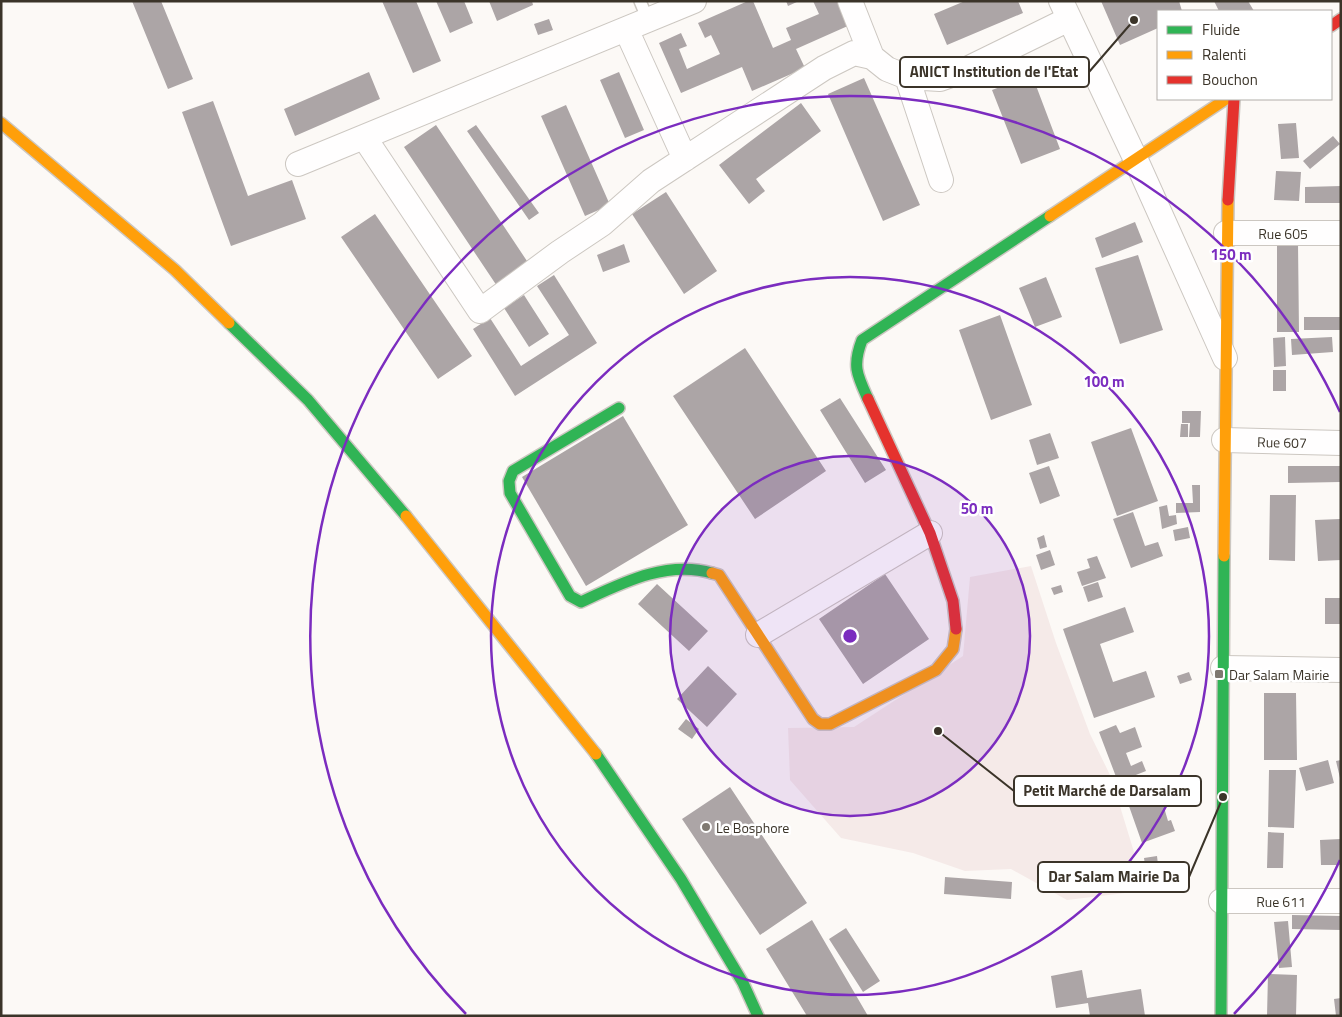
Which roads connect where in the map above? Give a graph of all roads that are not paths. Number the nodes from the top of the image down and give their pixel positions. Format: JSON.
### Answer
{"nodes":[{"id":1,"x":694,"y":1,"type":"edge"},
{"id":2,"x":850,"y":1,"type":"edge"},
{"id":3,"x":1065,"y":10,"type":"edge"},
{"id":4,"x":644,"y":11,"type":"edge"},
{"id":5,"x":626,"y":29,"type":"junction"},
{"id":6,"x":872,"y":58,"type":"junction"},
{"id":7,"x":907,"y":77,"type":"junction"},
{"id":8,"x":1225,"y":100,"type":"edge"},
{"id":9,"x":1234,"y":100,"type":"edge"},
{"id":10,"x":1,"y":124,"type":"edge"},
{"id":11,"x":364,"y":137,"type":"junction"},
{"id":12,"x":685,"y":159,"type":"junction"},
{"id":13,"x":1136,"y":160,"type":"junction"},
{"id":14,"x":298,"y":164,"type":"dead end"},
{"id":15,"x":941,"y":180,"type":"dead end"},
{"id":16,"x":1226,"y":233,"type":"junction"},
{"id":17,"x":1341,"y":233,"type":"edge"},
{"id":18,"x":1225,"y":358,"type":"junction"},
{"id":19,"x":619,"y":408,"type":"dead end"},
{"id":20,"x":1224,"y":440,"type":"junction"},
{"id":21,"x":1341,"y":443,"type":"edge"},
{"id":22,"x":930,"y":533,"type":"junction"},
{"id":23,"x":758,"y":635,"type":"junction"},
{"id":24,"x":1223,"y":668,"type":"junction"},
{"id":25,"x":1341,"y":670,"type":"edge"},
{"id":26,"x":1221,"y":901,"type":"junction"},
{"id":27,"x":1341,"y":901,"type":"edge"},
{"id":28,"x":758,"y":1016,"type":"edge"},
{"id":29,"x":1221,"y":1016,"type":"edge"}],
"edges":[{"from":1,"to":4,"type":"street"},
{"from":2,"to":6,"type":"street"},
{"from":3,"to":7,"type":"street"},
{"from":3,"to":13,"type":"street"},
{"from":4,"to":5,"type":"street"},
{"from":5,"to":11,"type":"street"},
{"from":5,"to":12,"type":"street"},
{"from":6,"to":7,"type":"street"},
{"from":6,"to":12,"type":"street"},
{"from":7,"to":15,"type":"street"},
{"from":8,"to":13,"type":"main road"},
{"from":9,"to":16,"type":"main road"},
{"from":10,"to":28,"type":"main road"},
{"from":11,"to":12,"type":"street"},
{"from":11,"to":14,"type":"street"},
{"from":13,"to":18,"type":"street"},
{"from":13,"to":22,"type":"main road"},
{"from":16,"to":17,"type":"street","name":"Rue 605"},
{"from":16,"to":18,"type":"main road"},
{"from":18,"to":20,"type":"main road"},
{"from":19,"to":23,"type":"main road"},
{"from":20,"to":21,"type":"street","name":"Rue 607"},
{"from":20,"to":24,"type":"main road"},
{"from":22,"to":23,"type":"street"},
{"from":22,"to":23,"type":"main road"},
{"from":24,"to":25,"type":"street"},
{"from":24,"to":26,"type":"main road"},
{"from":26,"to":27,"type":"street","name":"Rue 611"},
{"from":26,"to":29,"type":"main road"}]}
